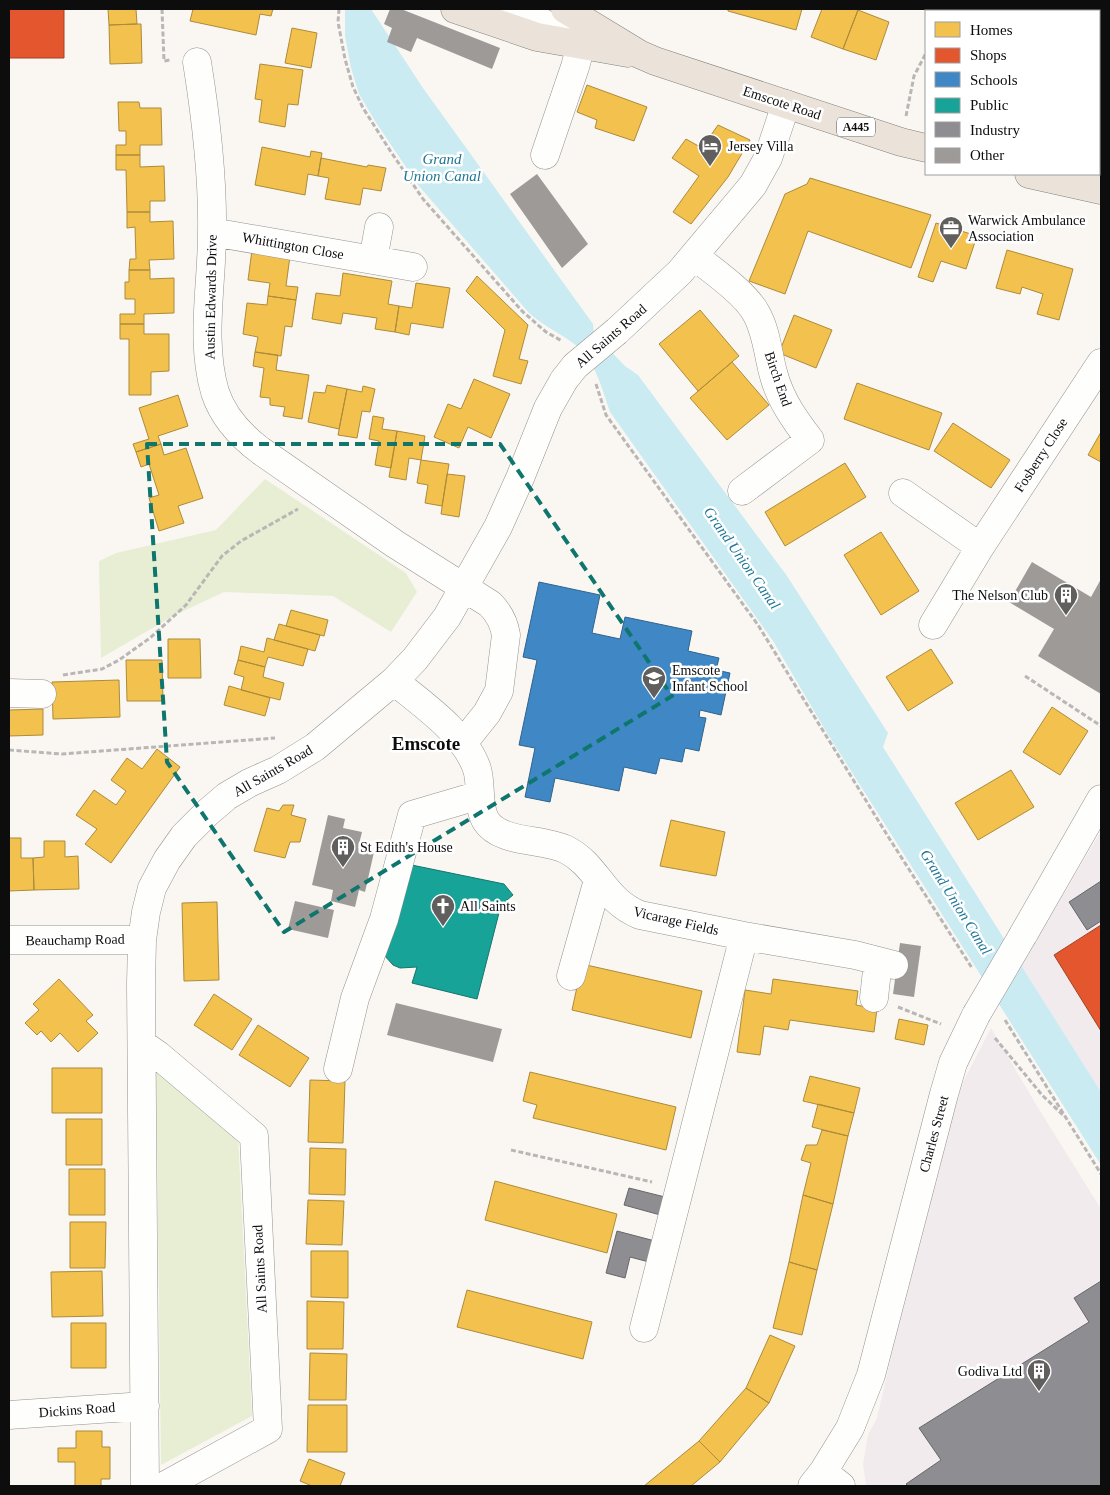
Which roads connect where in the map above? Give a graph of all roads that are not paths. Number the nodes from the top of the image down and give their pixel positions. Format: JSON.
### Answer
{"nodes":[{"id":1,"x":455,"y":9,"type":"edge"},
{"id":2,"x":513,"y":9,"type":"edge"},
{"id":3,"x":565,"y":9,"type":"edge"},
{"id":4,"x":580,"y":45,"type":"junction"},
{"id":5,"x":639,"y":54,"type":"junction"},
{"id":6,"x":198,"y":62,"type":"road end"},
{"id":7,"x":786,"y":104,"type":"junction"},
{"id":8,"x":925,"y":148,"type":"edge"},
{"id":9,"x":545,"y":155,"type":"dead end"},
{"id":10,"x":1034,"y":175,"type":"edge"},
{"id":11,"x":1101,"y":190,"type":"edge"},
{"id":12,"x":379,"y":227,"type":"dead end"},
{"id":13,"x":212,"y":232,"type":"junction"},
{"id":14,"x":694,"y":256,"type":"junction"},
{"id":15,"x":373,"y":260,"type":"junction"},
{"id":16,"x":413,"y":267,"type":"dead end"},
{"id":17,"x":1101,"y":363,"type":"edge"},
{"id":18,"x":742,"y":491,"type":"dead end"},
{"id":19,"x":903,"y":493,"type":"dead end"},
{"id":20,"x":980,"y":547,"type":"junction"},
{"id":21,"x":464,"y":587,"type":"junction"},
{"id":22,"x":933,"y":625,"type":"dead end"},
{"id":23,"x":394,"y":681,"type":"junction"},
{"id":24,"x":9,"y":693,"type":"edge"},
{"id":25,"x":42,"y":694,"type":"dead end"},
{"id":26,"x":463,"y":743,"type":"junction"},
{"id":27,"x":480,"y":795,"type":"junction"},
{"id":28,"x":1101,"y":799,"type":"edge"},
{"id":29,"x":598,"y":880,"type":"junction"},
{"id":30,"x":744,"y":936,"type":"junction"},
{"id":31,"x":9,"y":940,"type":"edge"},
{"id":32,"x":142,"y":940,"type":"junction"},
{"id":33,"x":571,"y":976,"type":"dead end"},
{"id":34,"x":874,"y":998,"type":"road end"},
{"id":35,"x":142,"y":1044,"type":"junction"},
{"id":36,"x":338,"y":1069,"type":"dead end"},
{"id":37,"x":644,"y":1328,"type":"dead end"},
{"id":38,"x":146,"y":1406,"type":"junction"},
{"id":39,"x":9,"y":1414,"type":"edge"},
{"id":40,"x":825,"y":1481,"type":"edge"},
{"id":41,"x":145,"y":1486,"type":"edge"},
{"id":42,"x":164,"y":1486,"type":"edge"}],
"edges":[{"from":1,"to":4,"type":"main road","name":"Emscote Road","number":"A445"},
{"from":2,"to":4,"type":"street"},
{"from":3,"to":5,"type":"main road","name":"Emscote Road","number":"A445"},
{"from":4,"to":5,"type":"main road","name":"Emscote Road","number":"A445"},
{"from":4,"to":9,"type":"street"},
{"from":5,"to":7,"type":"main road","name":"Emscote Road","number":"A445"},
{"from":6,"to":13,"type":"street","name":"Austin Edwards Drive"},
{"from":7,"to":8,"type":"main road","name":"Emscote Road","number":"A445"},
{"from":7,"to":14,"type":"street","name":"All Saints Road"},
{"from":10,"to":11,"type":"main road"},
{"from":12,"to":15,"type":"street"},
{"from":13,"to":15,"type":"street","name":"Whittington Close"},
{"from":13,"to":21,"type":"street","name":"Austin Edwards Drive"},
{"from":14,"to":18,"type":"street","name":"Birch End"},
{"from":14,"to":21,"type":"street","name":"All Saints Road","bridge":true},
{"from":15,"to":16,"type":"street","name":"Whittington Close"},
{"from":17,"to":20,"type":"street","name":"Fosberry Close"},
{"from":19,"to":20,"type":"street"},
{"from":20,"to":22,"type":"street","name":"Fosberry Close"},
{"from":21,"to":23,"type":"street","name":"All Saints Road"},
{"from":21,"to":26,"type":"street"},
{"from":23,"to":26,"type":"street","name":"Vicarage Fields"},
{"from":23,"to":32,"type":"street","name":"All Saints Road"},
{"from":24,"to":25,"type":"street"},
{"from":26,"to":27,"type":"street","name":"Vicarage Fields"},
{"from":27,"to":29,"type":"street","name":"Vicarage Fields"},
{"from":27,"to":36,"type":"street"},
{"from":28,"to":40,"type":"street","name":"Charles Street","bridge":true},
{"from":29,"to":30,"type":"street","name":"Vicarage Fields"},
{"from":29,"to":33,"type":"street"},
{"from":30,"to":34,"type":"street","name":"Vicarage Fields"},
{"from":30,"to":37,"type":"street"},
{"from":31,"to":32,"type":"street","name":"Beauchamp Road"},
{"from":32,"to":35,"type":"street","name":"All Saints Road"},
{"from":35,"to":38,"type":"street","name":"All Saints Road"},
{"from":35,"to":42,"type":"street","name":"All Saints Road"},
{"from":38,"to":39,"type":"street","name":"Dickins Road"},
{"from":38,"to":41,"type":"street","name":"All Saints Road"}]}
